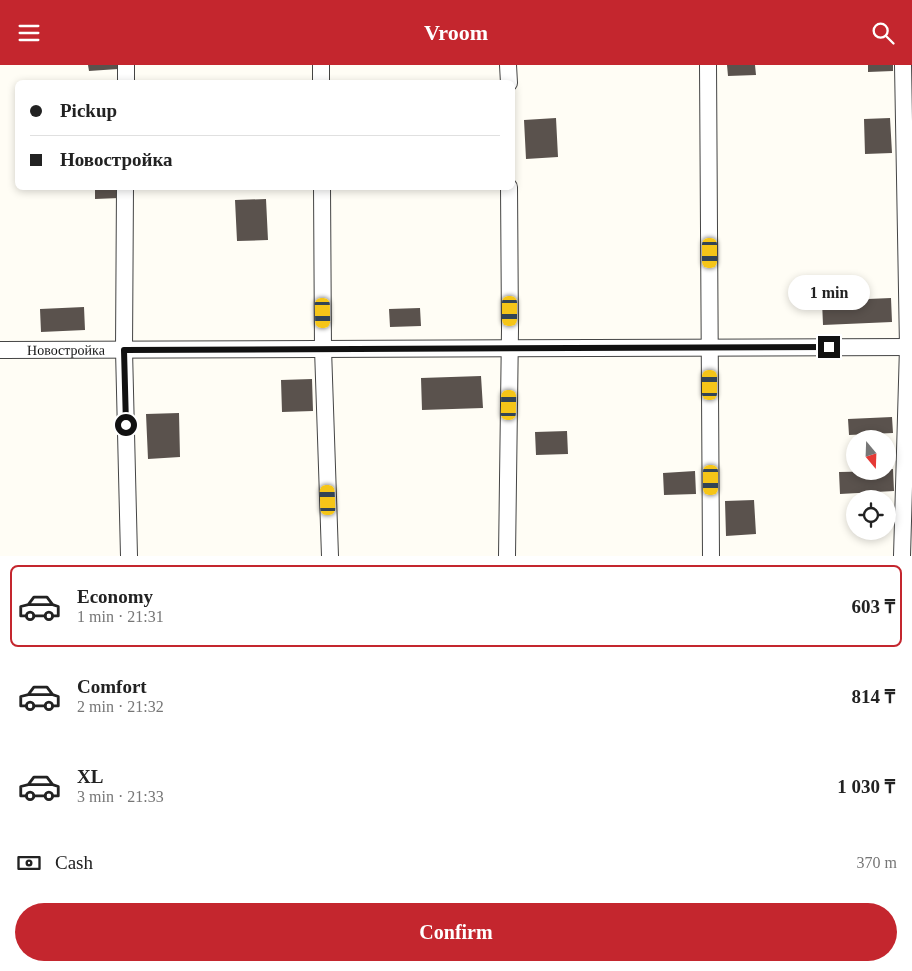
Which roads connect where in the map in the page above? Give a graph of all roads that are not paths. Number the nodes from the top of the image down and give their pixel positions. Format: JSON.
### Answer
{"nodes":[{"id":1,"x":126,"y":65,"type":"edge"},
{"id":2,"x":321,"y":65,"type":"edge"},
{"id":3,"x":508,"y":65,"type":"edge"},
{"id":4,"x":708,"y":65,"type":"edge"},
{"id":5,"x":903,"y":65,"type":"edge"},
{"id":6,"x":126,"y":80,"type":"edge"},
{"id":7,"x":321,"y":80,"type":"edge"},
{"id":8,"x":509,"y":80,"type":"edge"},
{"id":9,"x":125,"y":190,"type":"edge"},
{"id":10,"x":322,"y":190,"type":"edge"},
{"id":11,"x":509,"y":190,"type":"edge"},
{"id":12,"x":910,"y":347,"type":"edge"},
{"id":13,"x":710,"y":348,"type":"junction"},
{"id":14,"x":323,"y":349,"type":"junction"},
{"id":15,"x":510,"y":349,"type":"junction"},
{"id":16,"x":0,"y":350,"type":"edge"},
{"id":17,"x":124,"y":350,"type":"junction"},
{"id":18,"x":129,"y":556,"type":"edge"},
{"id":19,"x":330,"y":556,"type":"edge"},
{"id":20,"x":507,"y":556,"type":"edge"},
{"id":21,"x":711,"y":556,"type":"edge"},
{"id":22,"x":902,"y":556,"type":"edge"}],
"edges":[{"from":1,"to":6,"type":"street"},
{"from":2,"to":7,"type":"street"},
{"from":3,"to":8,"type":"street"},
{"from":4,"to":13,"type":"street"},
{"from":5,"to":12,"type":"street"},
{"from":9,"to":17,"type":"street"},
{"from":10,"to":14,"type":"street"},
{"from":11,"to":15,"type":"street"},
{"from":12,"to":13,"type":"street","name":"Новостройка"},
{"from":12,"to":22,"type":"street"},
{"from":13,"to":15,"type":"street","name":"Новостройка"},
{"from":13,"to":21,"type":"street"},
{"from":14,"to":15,"type":"street","name":"Новостройка"},
{"from":14,"to":17,"type":"street","name":"Новостройка"},
{"from":14,"to":19,"type":"street"},
{"from":15,"to":20,"type":"street"},
{"from":16,"to":17,"type":"street","name":"Новостройка"},
{"from":17,"to":18,"type":"street"}]}
